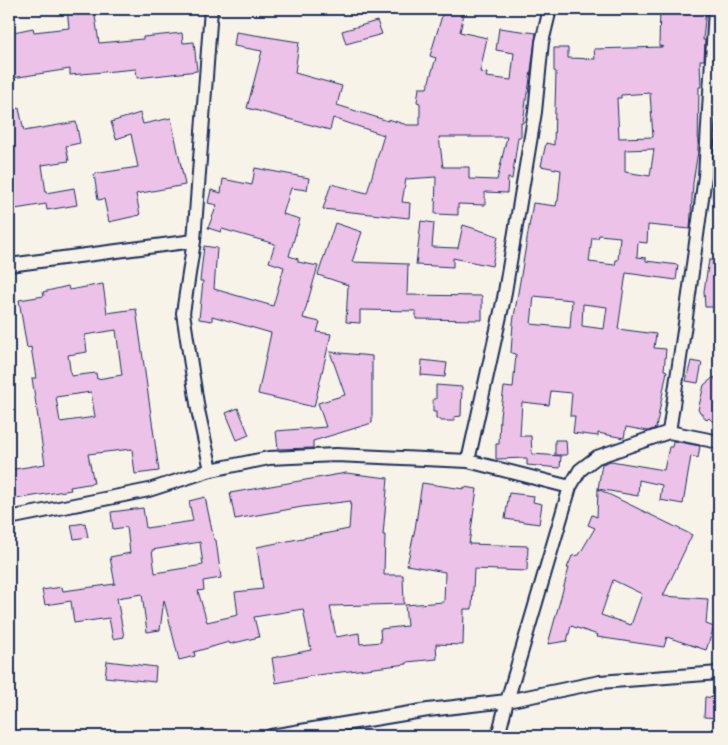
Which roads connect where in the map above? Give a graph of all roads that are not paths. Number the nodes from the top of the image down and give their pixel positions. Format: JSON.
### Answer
{"nodes":[{"id":1,"x":211,"y":9,"type":"edge"},
{"id":2,"x":550,"y":9,"type":"edge"},
{"id":3,"x":715,"y":9,"type":"edge"},
{"id":4,"x":194,"y":241,"type":"junction"},
{"id":5,"x":9,"y":265,"type":"edge"},
{"id":6,"x":669,"y":432,"type":"junction"},
{"id":7,"x":719,"y":442,"type":"edge"},
{"id":8,"x":468,"y":461,"type":"junction"},
{"id":9,"x":211,"y":470,"type":"junction"},
{"id":10,"x":570,"y":487,"type":"junction"},
{"id":11,"x":9,"y":518,"type":"edge"},
{"id":12,"x":719,"y":674,"type":"edge"},
{"id":13,"x":507,"y":701,"type":"junction"},
{"id":14,"x":271,"y":736,"type":"edge"},
{"id":15,"x":498,"y":736,"type":"edge"}],
"edges":[{"from":1,"to":4,"type":"street"},
{"from":2,"to":8,"type":"street"},
{"from":3,"to":6,"type":"street"},
{"from":4,"to":5,"type":"street"},
{"from":4,"to":9,"type":"street"},
{"from":6,"to":7,"type":"street"},
{"from":6,"to":10,"type":"street"},
{"from":8,"to":9,"type":"street"},
{"from":8,"to":10,"type":"street"},
{"from":9,"to":11,"type":"street"},
{"from":10,"to":13,"type":"street"},
{"from":12,"to":13,"type":"street"},
{"from":13,"to":14,"type":"street"},
{"from":13,"to":15,"type":"street"}]}
